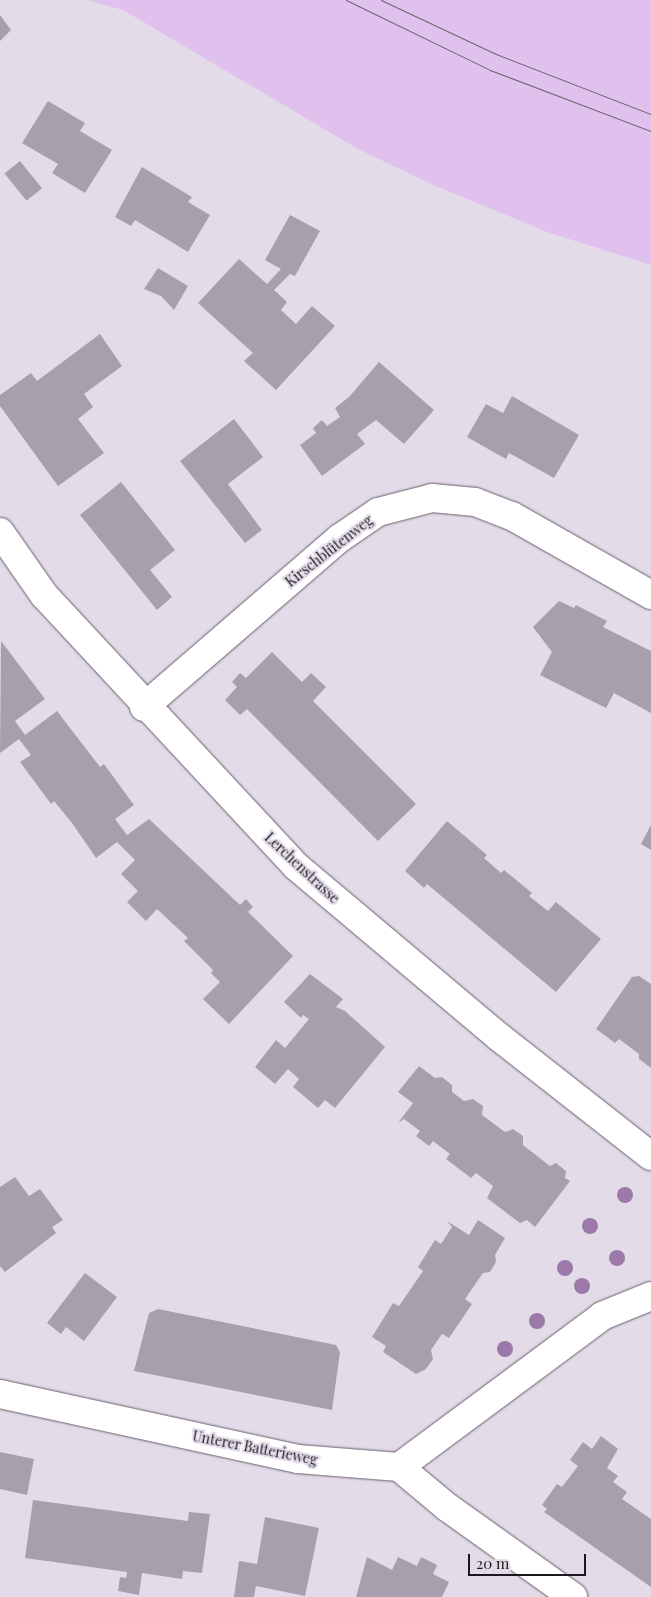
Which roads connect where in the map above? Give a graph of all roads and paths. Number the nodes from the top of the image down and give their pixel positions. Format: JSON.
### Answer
{"nodes":[{"id":1,"x":0,"y":532,"type":"edge"},
{"id":2,"x":651,"y":595,"type":"edge"},
{"id":3,"x":144,"y":706,"type":"junction"},
{"id":4,"x":651,"y":1156,"type":"edge"},
{"id":5,"x":648,"y":1295,"type":"edge"},
{"id":6,"x":1,"y":1393,"type":"edge"},
{"id":7,"x":398,"y":1467,"type":"junction"},
{"id":8,"x":573,"y":1597,"type":"edge"}],
"edges":[{"from":1,"to":3,"type":"street","name":"Lerchenstrasse"},
{"from":2,"to":3,"type":"street","name":"Kirschblütenweg"},
{"from":3,"to":4,"type":"street","name":"Lerchenstrasse"},
{"from":5,"to":7,"type":"street"},
{"from":6,"to":7,"type":"street","name":"Unterer Batterieweg"},
{"from":7,"to":8,"type":"street"}]}
